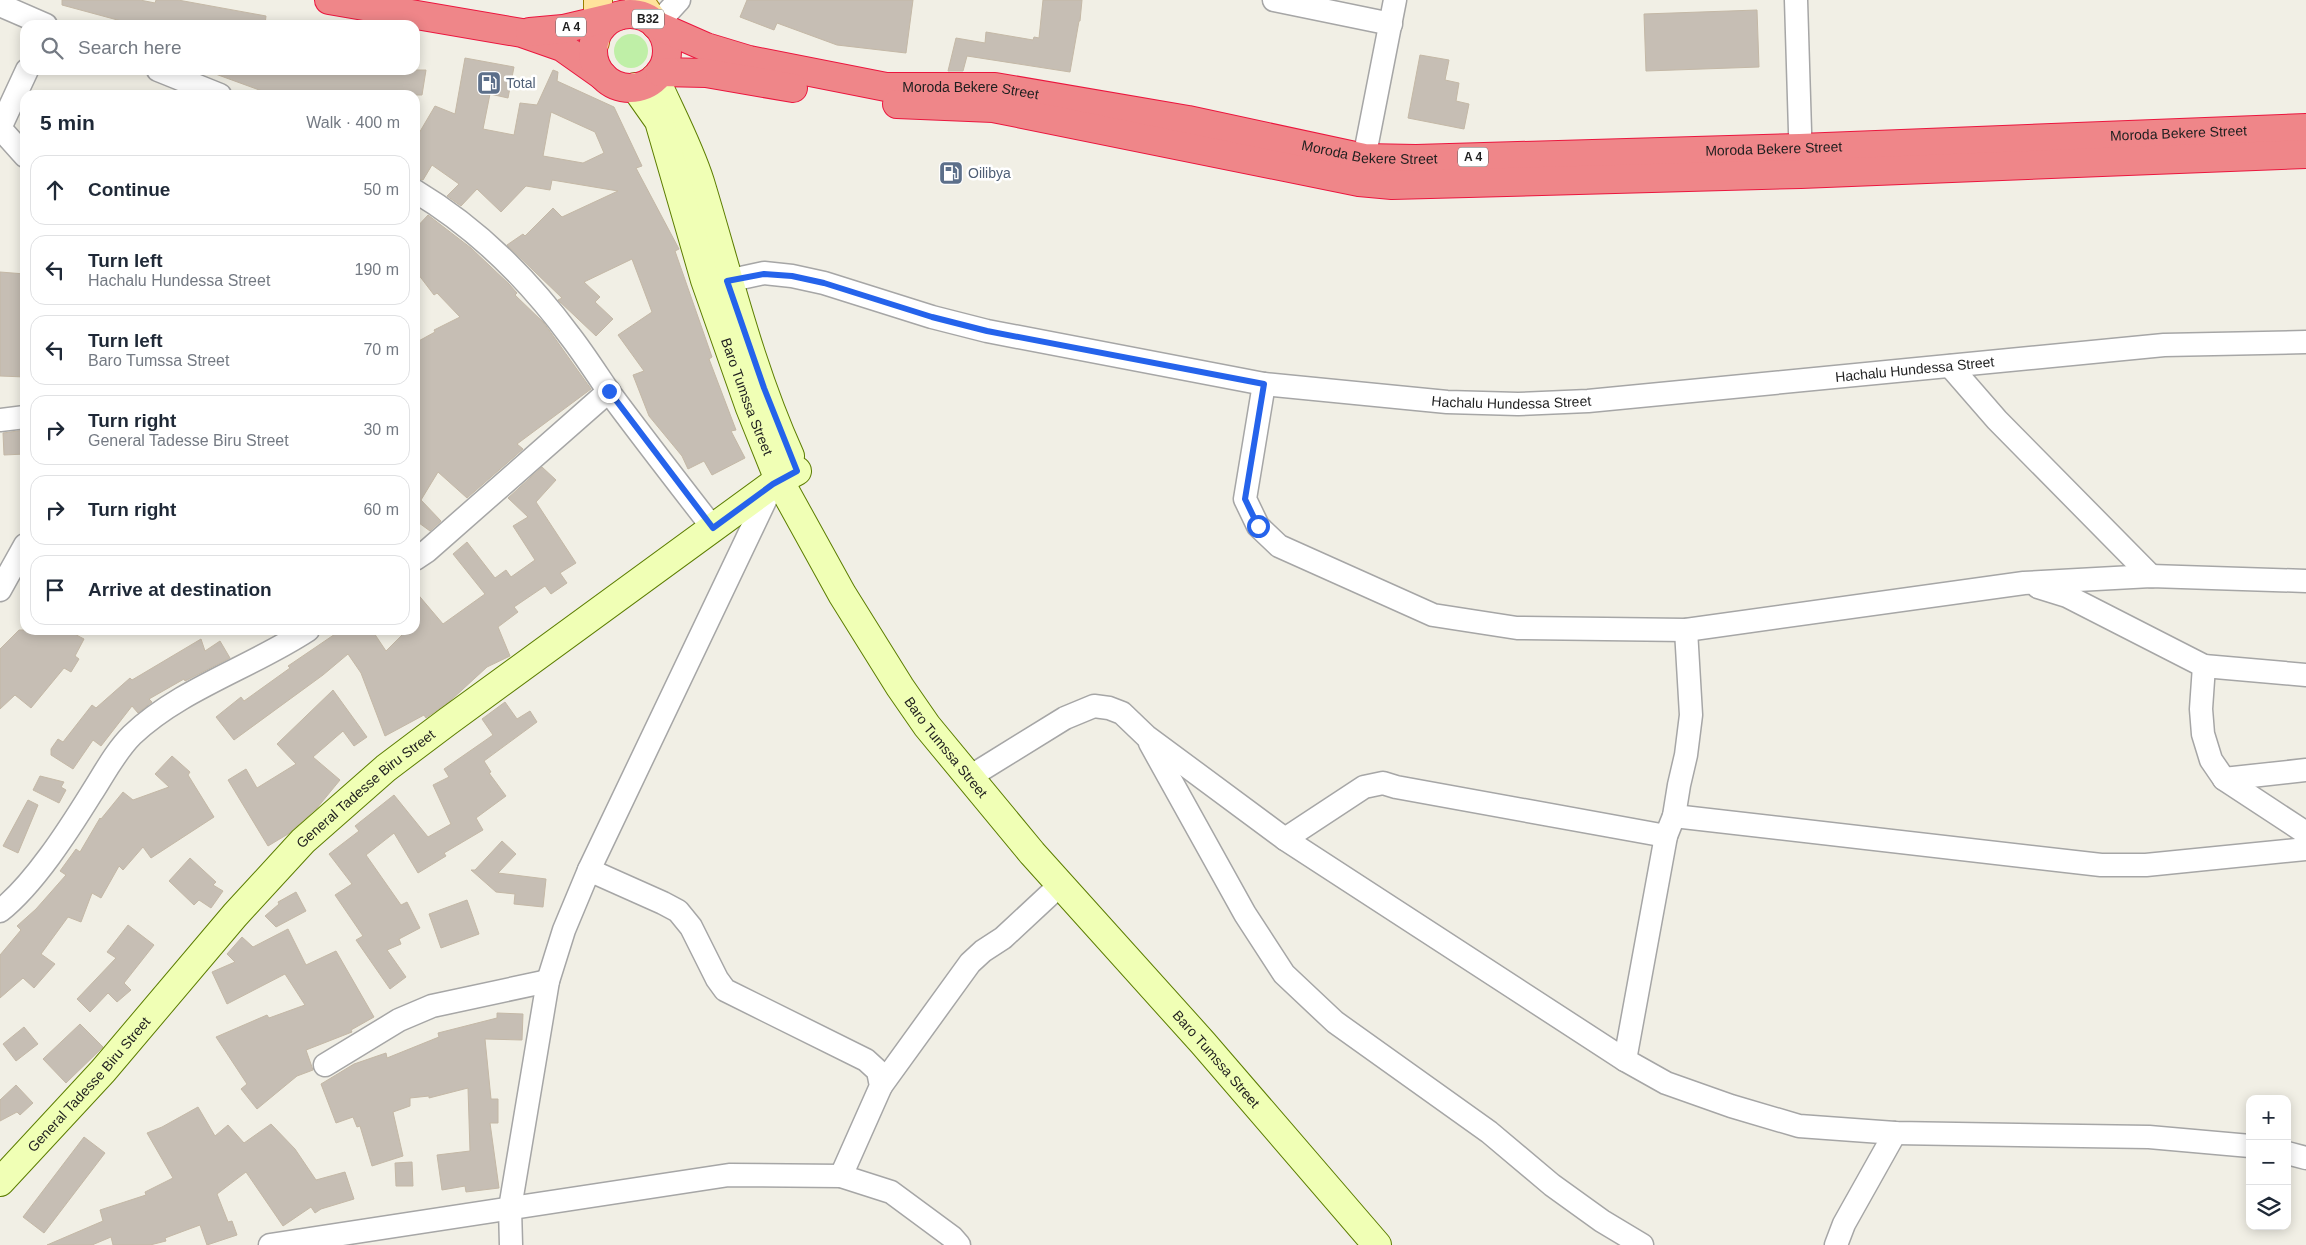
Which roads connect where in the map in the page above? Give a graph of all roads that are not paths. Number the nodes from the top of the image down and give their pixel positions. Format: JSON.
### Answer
{"nodes":[{"id":1,"x":329,"y":0,"type":"edge"},
{"id":2,"x":679,"y":0,"type":"edge"},
{"id":3,"x":1274,"y":0,"type":"edge"},
{"id":4,"x":1395,"y":0,"type":"edge"},
{"id":5,"x":1796,"y":0,"type":"edge"},
{"id":6,"x":0,"y":5,"type":"edge"},
{"id":7,"x":610,"y":16,"type":"edge"},
{"id":8,"x":34,"y":20,"type":"edge"},
{"id":9,"x":1391,"y":24,"type":"junction"},
{"id":10,"x":656,"y":25,"type":"junction"},
{"id":11,"x":522,"y":33,"type":"junction"},
{"id":12,"x":25,"y":75,"type":"edge"},
{"id":13,"x":170,"y":75,"type":"edge"},
{"id":14,"x":603,"y":76,"type":"junction"},
{"id":15,"x":650,"y":79,"type":"junction"},
{"id":16,"x":208,"y":90,"type":"edge"},
{"id":17,"x":886,"y":95,"type":"junction"},
{"id":18,"x":0,"y":128,"type":"edge"},
{"id":19,"x":2306,"y":128,"type":"edge"},
{"id":20,"x":20,"y":150,"type":"edge"},
{"id":21,"x":2306,"y":154,"type":"edge"},
{"id":22,"x":1801,"y":161,"type":"junction"},
{"id":23,"x":1362,"y":170,"type":"junction"},
{"id":24,"x":420,"y":194,"type":"edge"},
{"id":25,"x":727,"y":281,"type":"junction"},
{"id":26,"x":2306,"y":342,"type":"edge"},
{"id":27,"x":1950,"y":366,"type":"junction"},
{"id":28,"x":1264,"y":384,"type":"junction"},
{"id":29,"x":609,"y":391,"type":"junction"},
{"id":30,"x":20,"y":418,"type":"edge"},
{"id":31,"x":0,"y":420,"type":"edge"},
{"id":32,"x":783,"y":479,"type":"junction"},
{"id":33,"x":713,"y":528,"type":"junction"},
{"id":34,"x":420,"y":550,"type":"edge"},
{"id":35,"x":20,"y":554,"type":"edge"},
{"id":36,"x":2152,"y":576,"type":"junction"},
{"id":37,"x":2306,"y":581,"type":"edge"},
{"id":38,"x":2024,"y":582,"type":"junction"},
{"id":39,"x":0,"y":590,"type":"edge"},
{"id":40,"x":1686,"y":630,"type":"junction"},
{"id":41,"x":299,"y":635,"type":"edge"},
{"id":42,"x":2204,"y":666,"type":"junction"},
{"id":43,"x":2306,"y":674,"type":"edge"},
{"id":44,"x":1146,"y":736,"type":"junction"},
{"id":45,"x":2306,"y":770,"type":"edge"},
{"id":46,"x":976,"y":773,"type":"junction"},
{"id":47,"x":2224,"y":779,"type":"junction"},
{"id":48,"x":994,"y":806,"type":"junction"},
{"id":49,"x":1670,"y":826,"type":"junction"},
{"id":50,"x":2306,"y":833,"type":"edge"},
{"id":51,"x":1285,"y":839,"type":"junction"},
{"id":52,"x":2306,"y":849,"type":"edge"},
{"id":53,"x":589,"y":870,"type":"junction"},
{"id":54,"x":1060,"y":885,"type":"junction"},
{"id":55,"x":0,"y":911,"type":"edge"},
{"id":56,"x":548,"y":981,"type":"junction"},
{"id":57,"x":1625,"y":1060,"type":"junction"},
{"id":58,"x":325,"y":1065,"type":"dead end"},
{"id":59,"x":882,"y":1086,"type":"junction"},
{"id":60,"x":1896,"y":1133,"type":"junction"},
{"id":61,"x":2246,"y":1146,"type":"edge"},
{"id":62,"x":2291,"y":1154,"type":"edge"},
{"id":63,"x":2306,"y":1158,"type":"edge"},
{"id":64,"x":841,"y":1176,"type":"junction"},
{"id":65,"x":0,"y":1182,"type":"edge"},
{"id":66,"x":510,"y":1208,"type":"junction"},
{"id":67,"x":513,"y":1244,"type":"edge"},
{"id":68,"x":270,"y":1245,"type":"edge"},
{"id":69,"x":959,"y":1245,"type":"edge"},
{"id":70,"x":1377,"y":1245,"type":"edge"},
{"id":71,"x":1642,"y":1245,"type":"edge"},
{"id":72,"x":1836,"y":1245,"type":"edge"}],
"edges":[{"from":1,"to":11,"type":"highway","number":"A 4"},
{"from":2,"to":10,"type":"street"},
{"from":3,"to":9,"type":"street"},
{"from":4,"to":9,"type":"street"},
{"from":5,"to":22,"type":"street"},
{"from":6,"to":8,"type":"street"},
{"from":7,"to":10,"type":"highway","number":"B32"},
{"from":7,"to":11,"type":"highway","number":"A 4"},
{"from":7,"to":14,"type":"highway"},
{"from":9,"to":23,"type":"street"},
{"from":10,"to":15,"type":"highway","number":"B32"},
{"from":10,"to":17,"type":"highway","name":"Moroda Bekere Street","number":"A 4"},
{"from":11,"to":14,"type":"highway","number":"A 4"},
{"from":12,"to":18,"type":"street"},
{"from":13,"to":16,"type":"street"},
{"from":14,"to":15,"type":"highway"},
{"from":15,"to":17,"type":"highway","name":"Moroda Bekere Street","number":"A 4"},
{"from":15,"to":25,"type":"street","name":"Baro Tumssa Street"},
{"from":15,"to":32,"type":"street","name":"Baro Tumssa Street"},
{"from":17,"to":23,"type":"highway","name":"Moroda Bekere Street","number":"A 4"},
{"from":18,"to":20,"type":"street"},
{"from":19,"to":22,"type":"highway","name":"Moroda Bekere Street","number":"A 4"},
{"from":21,"to":22,"type":"highway","name":"Moroda Bekere Street","number":"A 4"},
{"from":22,"to":23,"type":"highway","name":"Moroda Bekere Street","number":"A 4"},
{"from":24,"to":29,"type":"street"},
{"from":25,"to":28,"type":"street","name":"Hachalu Hundessa Street"},
{"from":25,"to":32,"type":"street","name":"Baro Tumssa Street"},
{"from":26,"to":27,"type":"street","name":"Hachalu Hundessa Street"},
{"from":27,"to":28,"type":"street","name":"Hachalu Hundessa Street"},
{"from":27,"to":36,"type":"street"},
{"from":28,"to":40,"type":"street"},
{"from":29,"to":33,"type":"street"},
{"from":29,"to":34,"type":"street"},
{"from":30,"to":31,"type":"street"},
{"from":32,"to":33,"type":"street","name":"General Tadesse Biru Street"},
{"from":32,"to":46,"type":"street","name":"Baro Tumssa Street"},
{"from":32,"to":48,"type":"street","name":"Baro Tumssa Street"},
{"from":32,"to":53,"type":"street"},
{"from":33,"to":65,"type":"street","name":"General Tadesse Biru Street"},
{"from":35,"to":39,"type":"street"},
{"from":36,"to":37,"type":"street"},
{"from":36,"to":38,"type":"street"},
{"from":38,"to":40,"type":"street"},
{"from":38,"to":42,"type":"street"},
{"from":40,"to":49,"type":"street"},
{"from":41,"to":55,"type":"street"},
{"from":42,"to":43,"type":"street"},
{"from":42,"to":47,"type":"street"},
{"from":44,"to":46,"type":"street"},
{"from":44,"to":51,"type":"street"},
{"from":44,"to":71,"type":"street"},
{"from":45,"to":47,"type":"street"},
{"from":46,"to":48,"type":"street","name":"Baro Tumssa Street"},
{"from":47,"to":50,"type":"street"},
{"from":48,"to":54,"type":"street","name":"Baro Tumssa Street"},
{"from":49,"to":51,"type":"street"},
{"from":49,"to":52,"type":"street"},
{"from":49,"to":57,"type":"street"},
{"from":51,"to":57,"type":"street"},
{"from":53,"to":56,"type":"street"},
{"from":53,"to":59,"type":"street"},
{"from":54,"to":59,"type":"street"},
{"from":54,"to":70,"type":"street","name":"Baro Tumssa Street"},
{"from":56,"to":58,"type":"street"},
{"from":56,"to":66,"type":"street"},
{"from":57,"to":60,"type":"street"},
{"from":59,"to":64,"type":"street"},
{"from":60,"to":61,"type":"street"},
{"from":60,"to":72,"type":"street"},
{"from":62,"to":63,"type":"street"},
{"from":64,"to":66,"type":"street"},
{"from":64,"to":69,"type":"street"},
{"from":66,"to":67,"type":"street"},
{"from":66,"to":68,"type":"street"}]}
